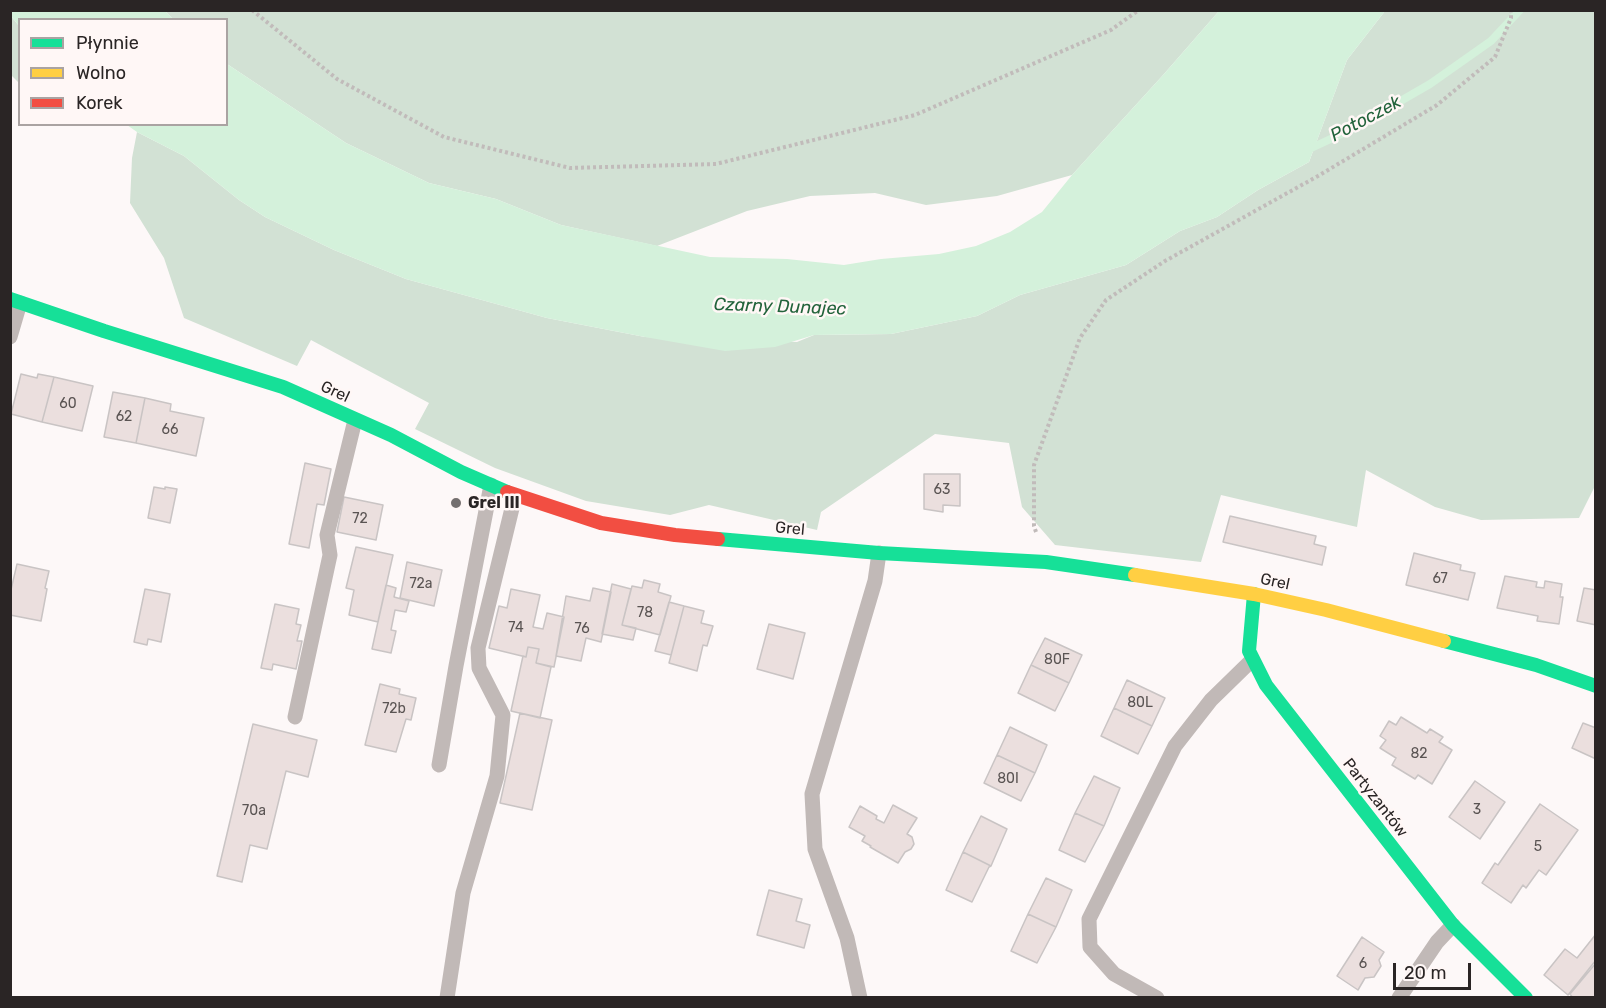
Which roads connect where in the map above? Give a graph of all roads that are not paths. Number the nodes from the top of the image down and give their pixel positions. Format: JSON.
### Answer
{"nodes":[{"id":1,"x":15,"y":301,"type":"edge"},
{"id":2,"x":10,"y":338,"type":"edge"},
{"id":3,"x":355,"y":420,"type":"junction"},
{"id":4,"x":491,"y":485,"type":"junction"},
{"id":5,"x":514,"y":496,"type":"junction"},
{"id":6,"x":879,"y":553,"type":"junction"},
{"id":7,"x":1254,"y":594,"type":"junction"},
{"id":8,"x":1252,"y":660,"type":"junction"},
{"id":9,"x":1596,"y":686,"type":"edge"},
{"id":10,"x":296,"y":717,"type":"dead end"},
{"id":11,"x":440,"y":765,"type":"dead end"},
{"id":12,"x":1453,"y":926,"type":"junction"},
{"id":13,"x":447,"y":998,"type":"edge"},
{"id":14,"x":860,"y":998,"type":"edge"},
{"id":15,"x":1157,"y":998,"type":"edge"},
{"id":16,"x":1399,"y":998,"type":"edge"},
{"id":17,"x":1526,"y":998,"type":"edge"}],
"edges":[{"from":1,"to":2,"type":"lane"},
{"from":1,"to":3,"type":"street","name":"Grel"},
{"from":3,"to":4,"type":"street","name":"Grel"},
{"from":3,"to":10,"type":"lane"},
{"from":4,"to":5,"type":"street","name":"Grel"},
{"from":4,"to":11,"type":"lane"},
{"from":5,"to":6,"type":"street","name":"Grel"},
{"from":5,"to":13,"type":"lane"},
{"from":6,"to":7,"type":"street","name":"Grel"},
{"from":6,"to":14,"type":"lane"},
{"from":7,"to":8,"type":"street","name":"Partyzantów"},
{"from":7,"to":9,"type":"street","name":"Grel"},
{"from":8,"to":12,"type":"street","name":"Partyzantów"},
{"from":8,"to":15,"type":"lane"},
{"from":12,"to":16,"type":"lane"},
{"from":12,"to":17,"type":"street","name":"Partyzantów"}]}
